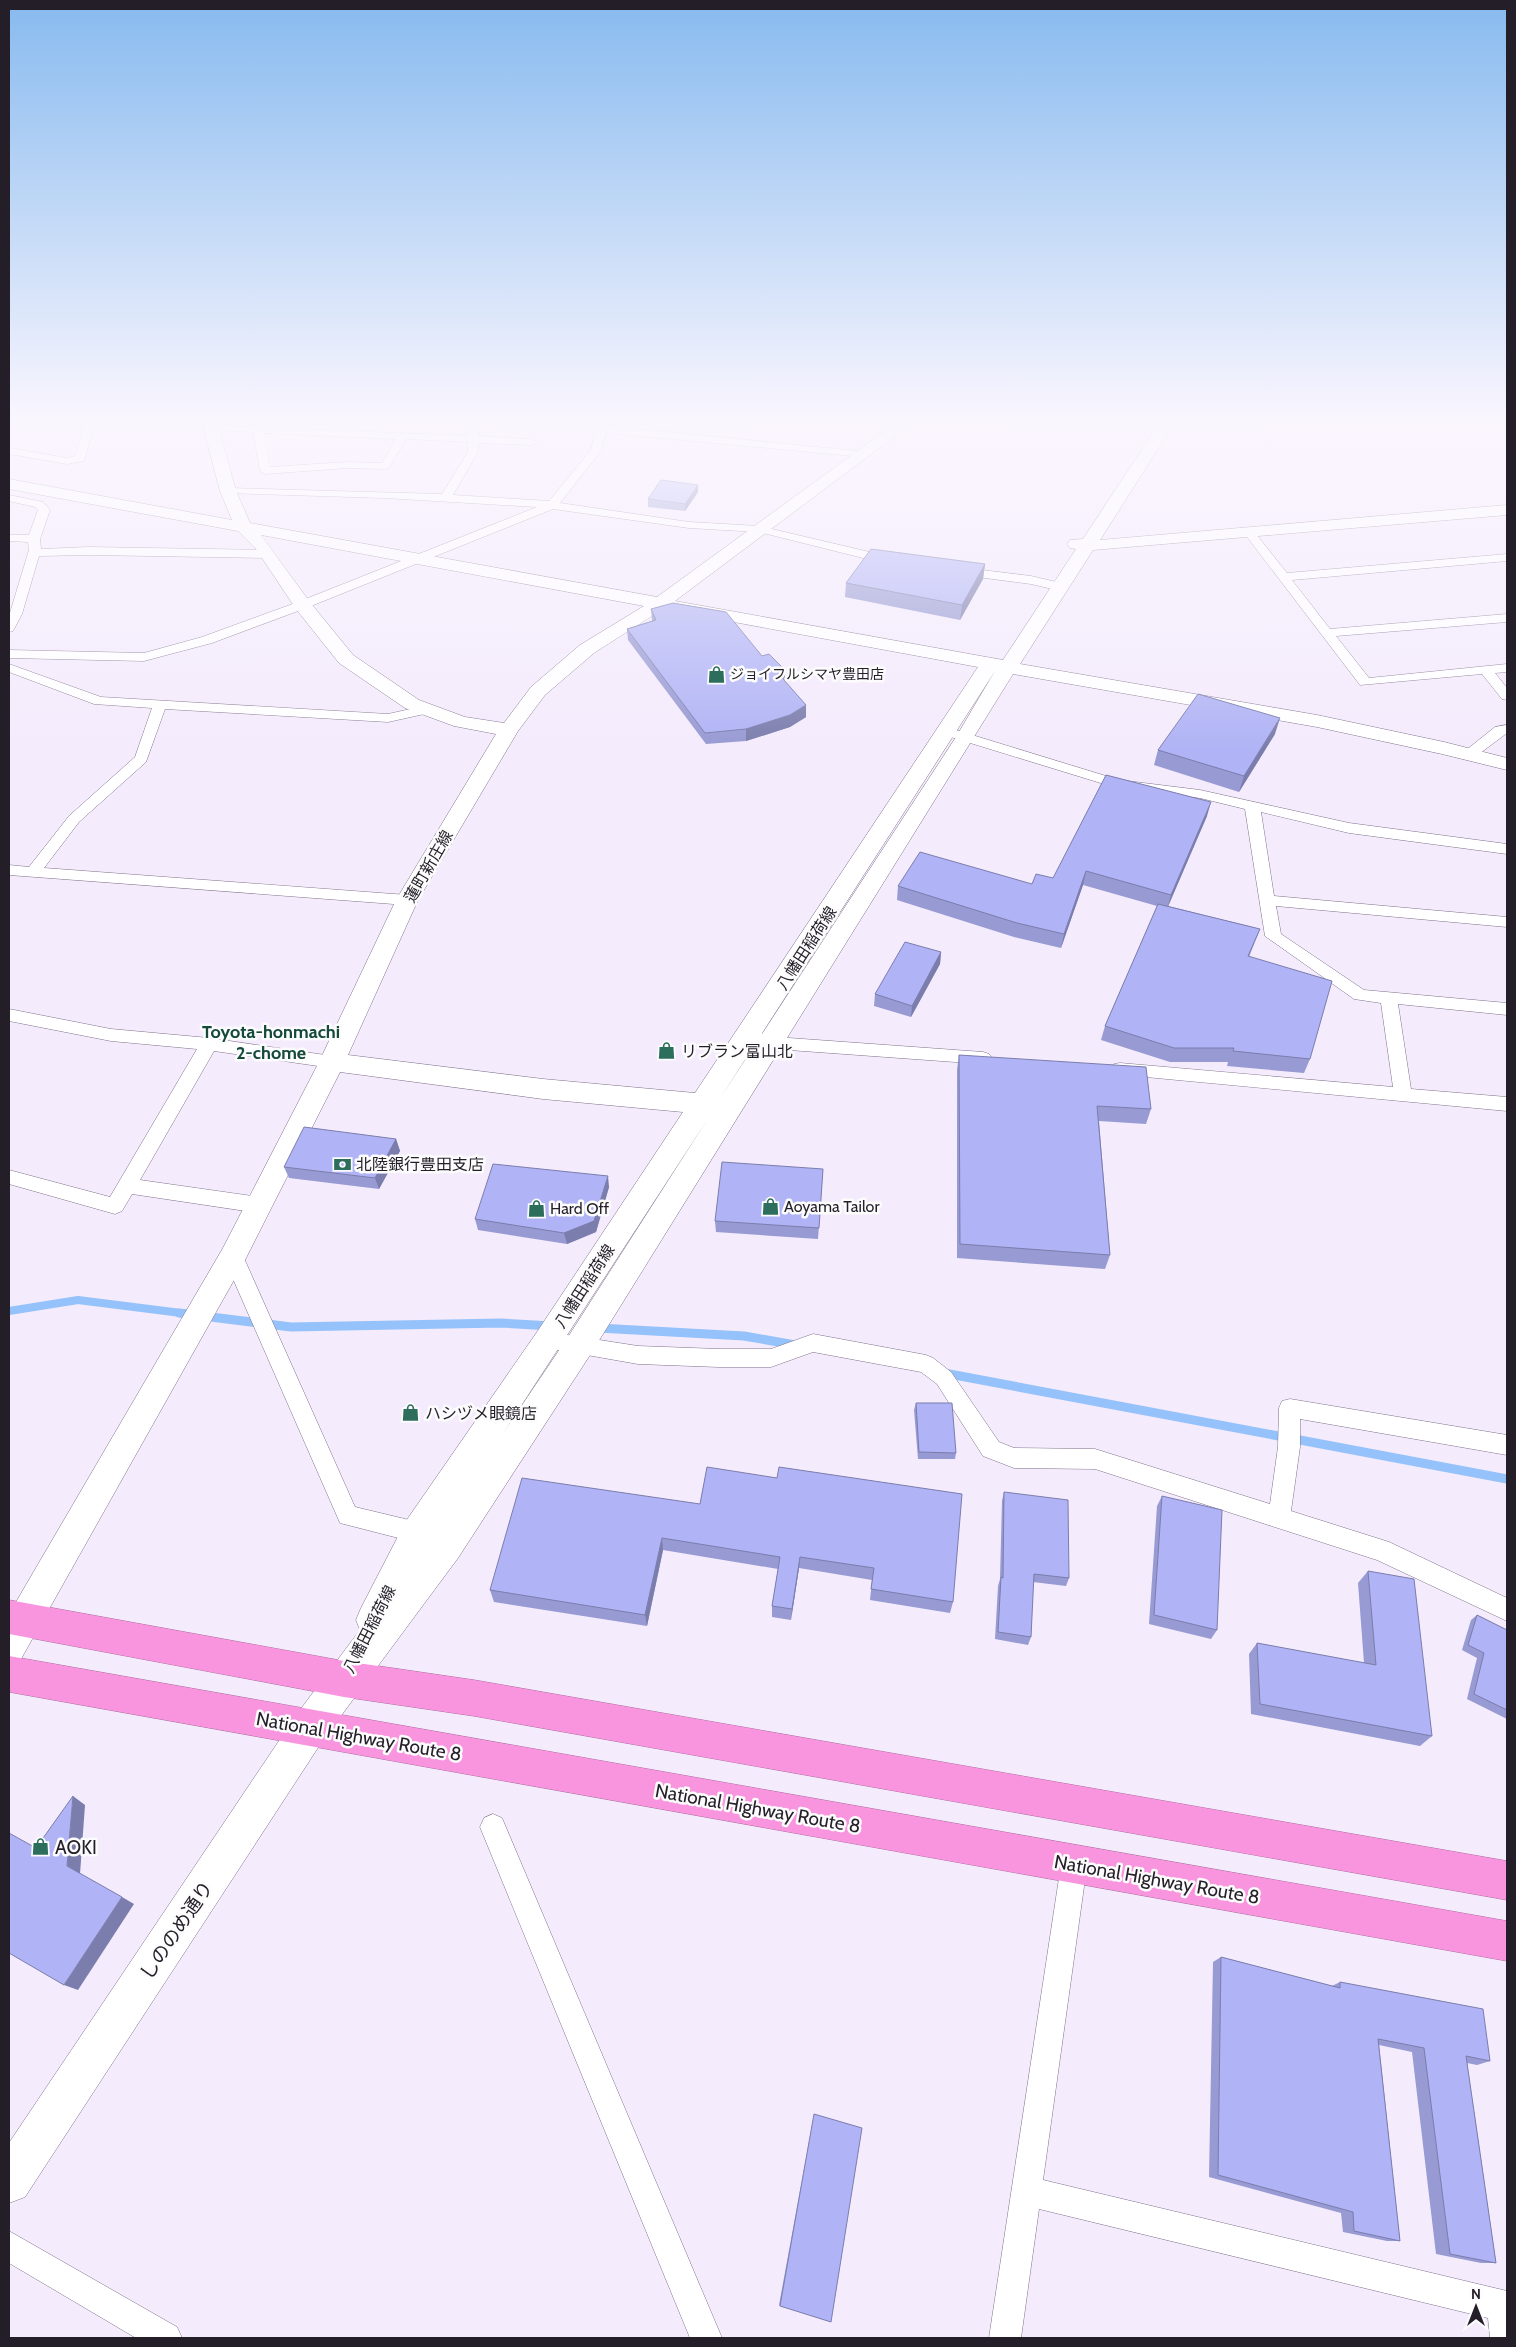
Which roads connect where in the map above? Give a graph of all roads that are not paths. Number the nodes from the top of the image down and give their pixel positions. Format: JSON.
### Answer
{"nodes":[{"id":1,"x":1248,"y":531,"type":"edge"},
{"id":2,"x":37,"y":532,"type":"edge"},
{"id":3,"x":247,"y":532,"type":"edge"},
{"id":4,"x":268,"y":532,"type":"edge"},
{"id":5,"x":484,"y":532,"type":"edge"},
{"id":6,"x":756,"y":532,"type":"edge"},
{"id":7,"x":769,"y":532,"type":"edge"},
{"id":8,"x":1087,"y":532,"type":"edge"},
{"id":9,"x":1089,"y":532,"type":"edge"},
{"id":10,"x":1241,"y":532,"type":"edge"},
{"id":11,"x":9,"y":538,"type":"edge"},
{"id":12,"x":34,"y":539,"type":"junction"},
{"id":13,"x":1080,"y":544,"type":"junction"},
{"id":14,"x":34,"y":553,"type":"junction"},
{"id":15,"x":267,"y":554,"type":"junction"},
{"id":16,"x":1507,"y":557,"type":"edge"},
{"id":17,"x":417,"y":559,"type":"junction"},
{"id":18,"x":902,"y":562,"type":"edge"},
{"id":19,"x":941,"y":568,"type":"edge"},
{"id":20,"x":1284,"y":577,"type":"junction"},
{"id":21,"x":1053,"y":585,"type":"junction"},
{"id":22,"x":662,"y":602,"type":"junction"},
{"id":23,"x":302,"y":605,"type":"junction"},
{"id":24,"x":12,"y":614,"type":"edge"},
{"id":25,"x":1507,"y":618,"type":"edge"},
{"id":26,"x":9,"y":628,"type":"edge"},
{"id":27,"x":1327,"y":633,"type":"junction"},
{"id":28,"x":9,"y":654,"type":"edge"},
{"id":29,"x":999,"y":666,"type":"junction"},
{"id":30,"x":9,"y":668,"type":"edge"},
{"id":31,"x":1507,"y":668,"type":"edge"},
{"id":32,"x":1485,"y":670,"type":"junction"},
{"id":33,"x":1507,"y":696,"type":"edge"},
{"id":34,"x":160,"y":704,"type":"junction"},
{"id":35,"x":424,"y":710,"type":"junction"},
{"id":36,"x":1507,"y":729,"type":"edge"},
{"id":37,"x":509,"y":730,"type":"junction"},
{"id":38,"x":946,"y":731,"type":"junction"},
{"id":39,"x":966,"y":737,"type":"junction"},
{"id":40,"x":1470,"y":754,"type":"junction"},
{"id":41,"x":1507,"y":764,"type":"edge"},
{"id":42,"x":1252,"y":805,"type":"junction"},
{"id":43,"x":1507,"y":849,"type":"edge"},
{"id":44,"x":9,"y":870,"type":"edge"},
{"id":45,"x":33,"y":872,"type":"junction"},
{"id":46,"x":407,"y":900,"type":"junction"},
{"id":47,"x":1267,"y":900,"type":"junction"},
{"id":48,"x":1507,"y":922,"type":"edge"},
{"id":49,"x":1389,"y":998,"type":"junction"},
{"id":50,"x":1507,"y":1009,"type":"edge"},
{"id":51,"x":9,"y":1015,"type":"edge"},
{"id":52,"x":748,"y":1036,"type":"junction"},
{"id":53,"x":770,"y":1042,"type":"junction"},
{"id":54,"x":209,"y":1044,"type":"junction"},
{"id":55,"x":1004,"y":1060,"type":"edge"},
{"id":56,"x":332,"y":1062,"type":"junction"},
{"id":57,"x":1102,"y":1067,"type":"edge"},
{"id":58,"x":1404,"y":1094,"type":"junction"},
{"id":59,"x":1507,"y":1104,"type":"edge"},
{"id":60,"x":715,"y":1109,"type":"junction"},
{"id":61,"x":9,"y":1177,"type":"edge"},
{"id":62,"x":127,"y":1186,"type":"junction"},
{"id":63,"x":259,"y":1205,"type":"junction"},
{"id":64,"x":233,"y":1256,"type":"junction"},
{"id":65,"x":548,"y":1340,"type":"junction"},
{"id":66,"x":579,"y":1346,"type":"junction"},
{"id":67,"x":1507,"y":1445,"type":"edge"},
{"id":68,"x":1279,"y":1517,"type":"junction"},
{"id":69,"x":418,"y":1532,"type":"junction"},
{"id":70,"x":1507,"y":1610,"type":"edge"},
{"id":71,"x":14,"y":1628,"type":"edge"},
{"id":72,"x":9,"y":1674,"type":"edge"},
{"id":73,"x":344,"y":1679,"type":"junction"},
{"id":74,"x":310,"y":1727,"type":"junction"},
{"id":75,"x":493,"y":1827,"type":"dead end"},
{"id":76,"x":1074,"y":1865,"type":"junction"},
{"id":77,"x":1507,"y":1881,"type":"edge"},
{"id":78,"x":1507,"y":1941,"type":"edge"},
{"id":79,"x":9,"y":2181,"type":"edge"},
{"id":80,"x":1028,"y":2191,"type":"junction"},
{"id":81,"x":9,"y":2246,"type":"edge"},
{"id":82,"x":1505,"y":2307,"type":"edge"},
{"id":83,"x":166,"y":2338,"type":"edge"},
{"id":84,"x":706,"y":2338,"type":"edge"},
{"id":85,"x":1005,"y":2338,"type":"edge"},
{"id":86,"x":1506,"y":2338,"type":"edge"}],
"edges":[{"from":1,"to":20,"type":"street"},
{"from":2,"to":12,"type":"street"},
{"from":3,"to":15,"type":"main road"},
{"from":4,"to":17,"type":"main road"},
{"from":5,"to":17,"type":"street"},
{"from":6,"to":22,"type":"main road","name":"蓮町新庄線"},
{"from":7,"to":18,"type":"street"},
{"from":8,"to":13,"type":"main road","name":"八幡田稲荷線"},
{"from":9,"to":13,"type":"main road","name":"八幡田稲荷線"},
{"from":10,"to":13,"type":"main road"},
{"from":11,"to":12,"type":"street"},
{"from":12,"to":14,"type":"street"},
{"from":13,"to":21,"type":"main road","name":"八幡田稲荷線"},
{"from":14,"to":15,"type":"street"},
{"from":14,"to":24,"type":"street"},
{"from":15,"to":23,"type":"main road"},
{"from":16,"to":20,"type":"street"},
{"from":17,"to":22,"type":"main road"},
{"from":17,"to":23,"type":"street"},
{"from":19,"to":21,"type":"street"},
{"from":20,"to":27,"type":"street"},
{"from":21,"to":29,"type":"main road","name":"八幡田稲荷線"},
{"from":22,"to":29,"type":"main road"},
{"from":22,"to":37,"type":"main road","name":"蓮町新庄線"},
{"from":23,"to":28,"type":"street"},
{"from":23,"to":35,"type":"main road"},
{"from":24,"to":26,"type":"street"},
{"from":25,"to":27,"type":"street"},
{"from":27,"to":32,"type":"street"},
{"from":29,"to":38,"type":"main road","name":"八幡田稲荷線"},
{"from":29,"to":39,"type":"main road","name":"八幡田稲荷線"},
{"from":29,"to":40,"type":"main road"},
{"from":30,"to":34,"type":"street"},
{"from":31,"to":32,"type":"street"},
{"from":32,"to":33,"type":"street"},
{"from":34,"to":35,"type":"street"},
{"from":34,"to":45,"type":"street"},
{"from":35,"to":37,"type":"main road"},
{"from":36,"to":40,"type":"street"},
{"from":37,"to":46,"type":"main road","name":"蓮町新庄線"},
{"from":38,"to":39,"type":"street"},
{"from":38,"to":52,"type":"main road","name":"八幡田稲荷線"},
{"from":39,"to":42,"type":"street"},
{"from":39,"to":53,"type":"main road","name":"八幡田稲荷線"},
{"from":40,"to":41,"type":"main road"},
{"from":42,"to":43,"type":"street"},
{"from":42,"to":47,"type":"street"},
{"from":44,"to":45,"type":"street"},
{"from":45,"to":46,"type":"street"},
{"from":46,"to":56,"type":"main road","name":"蓮町新庄線"},
{"from":47,"to":48,"type":"street"},
{"from":47,"to":49,"type":"street"},
{"from":49,"to":50,"type":"street"},
{"from":49,"to":58,"type":"street"},
{"from":51,"to":54,"type":"street"},
{"from":52,"to":53,"type":"street"},
{"from":52,"to":60,"type":"main road","name":"八幡田稲荷線"},
{"from":53,"to":55,"type":"street"},
{"from":53,"to":60,"type":"main road","name":"八幡田稲荷線"},
{"from":54,"to":56,"type":"street"},
{"from":54,"to":62,"type":"street"},
{"from":56,"to":60,"type":"main road"},
{"from":56,"to":63,"type":"main road","name":"蓮町新庄線"},
{"from":57,"to":58,"type":"street"},
{"from":58,"to":59,"type":"street"},
{"from":60,"to":65,"type":"main road","name":"八幡田稲荷線"},
{"from":60,"to":66,"type":"main road","name":"八幡田稲荷線"},
{"from":61,"to":62,"type":"street"},
{"from":62,"to":63,"type":"street"},
{"from":63,"to":64,"type":"main road","name":"蓮町新庄線"},
{"from":64,"to":69,"type":"street"},
{"from":64,"to":71,"type":"main road","name":"蓮町新庄線"},
{"from":65,"to":66,"type":"street"},
{"from":65,"to":69,"type":"main road","name":"八幡田稲荷線"},
{"from":66,"to":68,"type":"street"},
{"from":66,"to":73,"type":"main road","name":"八幡田稲荷線"},
{"from":67,"to":68,"type":"street"},
{"from":68,"to":70,"type":"street"},
{"from":69,"to":73,"type":"main road","name":"八幡田稲荷線"},
{"from":71,"to":73,"type":"highway"},
{"from":72,"to":74,"type":"highway","name":"National Highway Route 8"},
{"from":73,"to":74,"type":"main road","name":"しののめ通り"},
{"from":73,"to":77,"type":"highway"},
{"from":74,"to":76,"type":"highway","name":"National Highway Route 8"},
{"from":74,"to":79,"type":"main road","name":"しののめ通り"},
{"from":75,"to":84,"type":"street"},
{"from":76,"to":78,"type":"highway","name":"National Highway Route 8"},
{"from":76,"to":80,"type":"street"},
{"from":80,"to":82,"type":"street"},
{"from":80,"to":85,"type":"street"},
{"from":81,"to":83,"type":"street"},
{"from":82,"to":86,"type":"street"}]}
